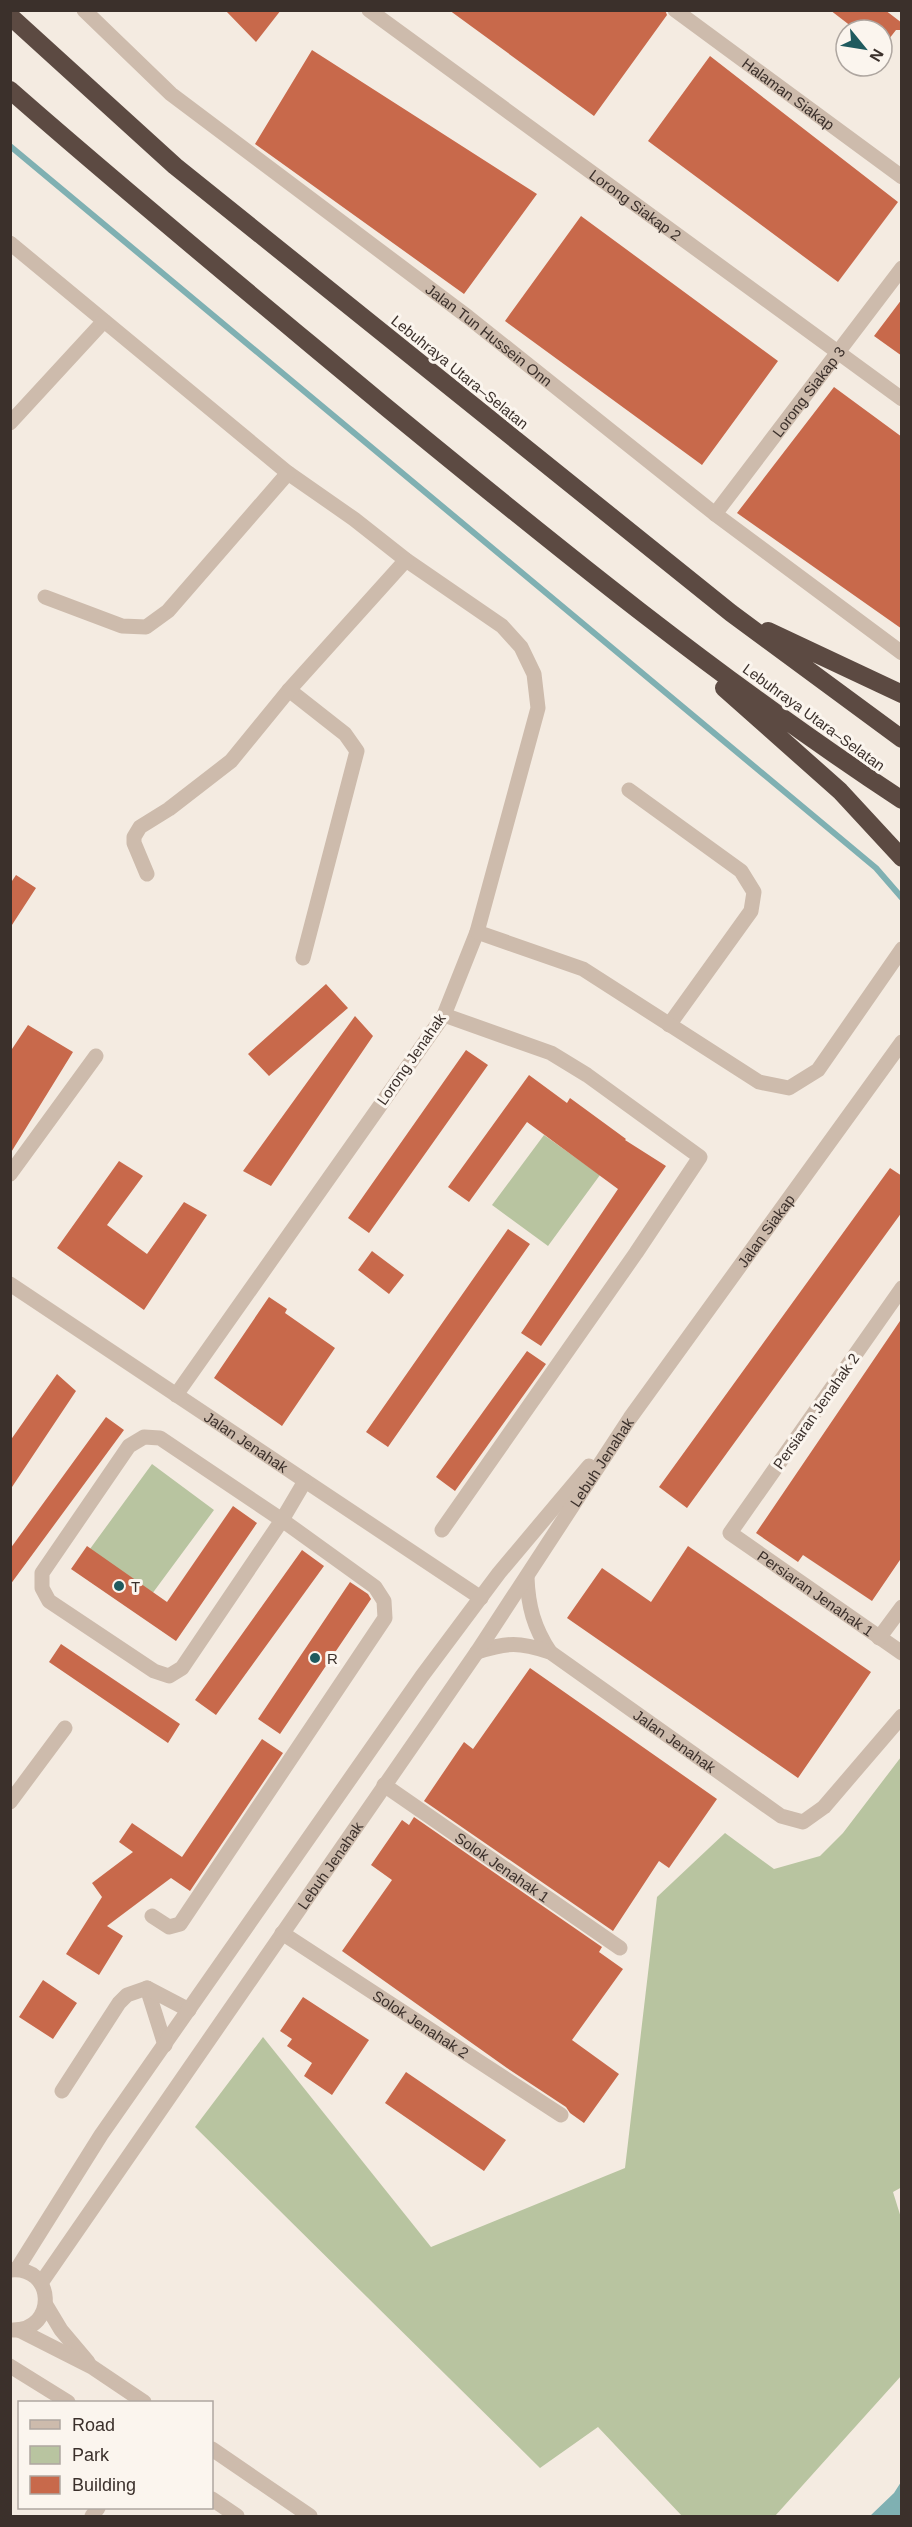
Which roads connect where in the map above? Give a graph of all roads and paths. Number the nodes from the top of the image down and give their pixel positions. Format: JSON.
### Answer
{"nodes":[{"id":1,"x":84,"y":10,"type":"edge"},
{"id":2,"x":369,"y":10,"type":"edge"},
{"id":3,"x":675,"y":10,"type":"edge"},
{"id":4,"x":10,"y":16,"type":"edge"},
{"id":5,"x":10,"y":90,"type":"edge"},
{"id":6,"x":902,"y":177,"type":"edge"},
{"id":7,"x":10,"y":243,"type":"edge"},
{"id":8,"x":902,"y":268,"type":"edge"},
{"id":9,"x":104,"y":321,"type":"junction"},
{"id":10,"x":838,"y":352,"type":"junction"},
{"id":11,"x":902,"y":399,"type":"edge"},
{"id":12,"x":10,"y":423,"type":"edge"},
{"id":13,"x":288,"y":473,"type":"junction"},
{"id":14,"x":715,"y":514,"type":"junction"},
{"id":15,"x":406,"y":560,"type":"junction"},
{"id":16,"x":45,"y":597,"type":"dead end"},
{"id":17,"x":731,"y":613,"type":"junction"},
{"id":18,"x":645,"y":616,"type":"junction"},
{"id":19,"x":902,"y":653,"type":"edge"},
{"id":20,"x":289,"y":690,"type":"junction"},
{"id":21,"x":902,"y":694,"type":"edge"},
{"id":22,"x":902,"y":739,"type":"edge"},
{"id":23,"x":629,"y":790,"type":"dead end"},
{"id":24,"x":902,"y":800,"type":"edge"},
{"id":25,"x":902,"y":858,"type":"edge"},
{"id":26,"x":147,"y":874,"type":"dead end"},
{"id":27,"x":477,"y":932,"type":"junction"},
{"id":28,"x":902,"y":949,"type":"edge"},
{"id":29,"x":303,"y":958,"type":"dead end"},
{"id":30,"x":444,"y":1015,"type":"junction"},
{"id":31,"x":669,"y":1025,"type":"junction"},
{"id":32,"x":902,"y":1042,"type":"edge"},
{"id":33,"x":96,"y":1056,"type":"dead end"},
{"id":34,"x":10,"y":1174,"type":"edge"},
{"id":35,"x":10,"y":1284,"type":"edge"},
{"id":36,"x":902,"y":1288,"type":"edge"},
{"id":37,"x":176,"y":1395,"type":"junction"},
{"id":38,"x":630,"y":1418,"type":"junction"},
{"id":39,"x":305,"y":1481,"type":"junction"},
{"id":40,"x":282,"y":1520,"type":"junction"},
{"id":41,"x":442,"y":1530,"type":"dead end"},
{"id":42,"x":730,"y":1533,"type":"joint"},
{"id":43,"x":527,"y":1577,"type":"junction"},
{"id":44,"x":481,"y":1598,"type":"junction"},
{"id":45,"x":902,"y":1607,"type":"edge"},
{"id":46,"x":879,"y":1638,"type":"junction"},
{"id":47,"x":477,"y":1652,"type":"junction"},
{"id":48,"x":550,"y":1652,"type":"junction"},
{"id":49,"x":902,"y":1653,"type":"edge"},
{"id":50,"x":902,"y":1716,"type":"edge"},
{"id":51,"x":65,"y":1728,"type":"dead end"},
{"id":52,"x":384,"y":1785,"type":"junction"},
{"id":53,"x":10,"y":1802,"type":"edge"},
{"id":54,"x":152,"y":1916,"type":"dead end"},
{"id":55,"x":282,"y":1933,"type":"junction"},
{"id":56,"x":620,"y":1948,"type":"dead end"},
{"id":57,"x":147,"y":1988,"type":"junction"},
{"id":58,"x":189,"y":2010,"type":"junction"},
{"id":59,"x":165,"y":2045,"type":"junction"},
{"id":60,"x":62,"y":2091,"type":"dead end"},
{"id":61,"x":561,"y":2115,"type":"dead end"},
{"id":62,"x":14,"y":2269,"type":"edge"},
{"id":63,"x":41,"y":2283,"type":"junction"},
{"id":64,"x":45,"y":2304,"type":"junction"},
{"id":65,"x":15,"y":2330,"type":"edge"},
{"id":66,"x":10,"y":2366,"type":"edge"},
{"id":67,"x":92,"y":2367,"type":"junction"},
{"id":68,"x":65,"y":2401,"type":"edge"},
{"id":69,"x":141,"y":2401,"type":"edge"},
{"id":70,"x":213,"y":2450,"type":"edge"},
{"id":71,"x":213,"y":2500,"type":"edge"},
{"id":72,"x":237,"y":2517,"type":"edge"},
{"id":73,"x":310,"y":2517,"type":"edge"}],
"edges":[{"from":1,"to":14,"type":"street","name":"Jalan Tun Hussein Onn"},
{"from":2,"to":10,"type":"street","name":"Lorong Siakap 2"},
{"from":3,"to":6,"type":"street","name":"Halaman Siakap"},
{"from":4,"to":17,"type":"highway","name":"Lebuhraya Utara–Selatan"},
{"from":5,"to":18,"type":"highway","name":"Lebuhraya Utara–Selatan"},
{"from":7,"to":9,"type":"street","name":"Lorong Jenahak"},
{"from":8,"to":10,"type":"street","name":"Lorong Siakap 3"},
{"from":9,"to":12,"type":"street"},
{"from":9,"to":13,"type":"street","name":"Lorong Jenahak"},
{"from":10,"to":11,"type":"street","name":"Lorong Siakap 2"},
{"from":10,"to":14,"type":"street","name":"Lorong Siakap 3"},
{"from":13,"to":15,"type":"street","name":"Lorong Jenahak"},
{"from":13,"to":16,"type":"street"},
{"from":14,"to":19,"type":"street","name":"Jalan Tun Hussein Onn"},
{"from":15,"to":20,"type":"street"},
{"from":15,"to":27,"type":"street","name":"Lorong Jenahak"},
{"from":17,"to":21,"type":"highway"},
{"from":17,"to":22,"type":"highway","name":"Lebuhraya Utara–Selatan"},
{"from":18,"to":24,"type":"highway","name":"Lebuhraya Utara–Selatan"},
{"from":18,"to":25,"type":"highway"},
{"from":20,"to":26,"type":"street"},
{"from":20,"to":29,"type":"street"},
{"from":23,"to":31,"type":"street"},
{"from":27,"to":30,"type":"street","name":"Lorong Jenahak"},
{"from":27,"to":31,"type":"street"},
{"from":28,"to":31,"type":"street"},
{"from":30,"to":37,"type":"street","name":"Lorong Jenahak"},
{"from":30,"to":41,"type":"street"},
{"from":32,"to":38,"type":"street","name":"Jalan Siakap"},
{"from":33,"to":34,"type":"street"},
{"from":35,"to":37,"type":"street","name":"Jalan Jenahak"},
{"from":36,"to":42,"type":"street","name":"Persiaran Jenahak 2"},
{"from":37,"to":39,"type":"street","name":"Jalan Jenahak"},
{"from":38,"to":43,"type":"street","name":"Lebuh Jenahak"},
{"from":38,"to":44,"type":"street","name":"Lebuh Jenahak"},
{"from":39,"to":40,"type":"street"},
{"from":39,"to":44,"type":"street","name":"Jalan Jenahak"},
{"from":40,"to":40,"type":"street"},
{"from":40,"to":54,"type":"street"},
{"from":42,"to":46,"type":"street","name":"Persiaran Jenahak 1"},
{"from":43,"to":47,"type":"street","name":"Lebuh Jenahak"},
{"from":43,"to":48,"type":"street","name":"Jalan Jenahak"},
{"from":44,"to":58,"type":"street","name":"Lebuh Jenahak"},
{"from":45,"to":46,"type":"street"},
{"from":46,"to":49,"type":"street","name":"Persiaran Jenahak 1"},
{"from":47,"to":48,"type":"street","name":"Jalan Jenahak"},
{"from":47,"to":52,"type":"street","name":"Lebuh Jenahak"},
{"from":48,"to":50,"type":"street","name":"Jalan Jenahak"},
{"from":51,"to":53,"type":"street"},
{"from":52,"to":55,"type":"street","name":"Lebuh Jenahak"},
{"from":52,"to":56,"type":"street","name":"Solok Jenahak 1"},
{"from":55,"to":61,"type":"street","name":"Solok Jenahak 2"},
{"from":55,"to":63,"type":"street","name":"Lebuh Jenahak"},
{"from":57,"to":58,"type":"street"},
{"from":57,"to":59,"type":"street"},
{"from":57,"to":60,"type":"street"},
{"from":58,"to":59,"type":"street","name":"Lebuh Jenahak"},
{"from":59,"to":62,"type":"street","name":"Lebuh Jenahak"},
{"from":62,"to":63,"type":"street"},
{"from":63,"to":64,"type":"street"},
{"from":64,"to":65,"type":"street"},
{"from":64,"to":67,"type":"street"},
{"from":65,"to":67,"type":"street"},
{"from":66,"to":68,"type":"street"},
{"from":67,"to":69,"type":"street"},
{"from":70,"to":73,"type":"street"},
{"from":71,"to":72,"type":"street"}]}
